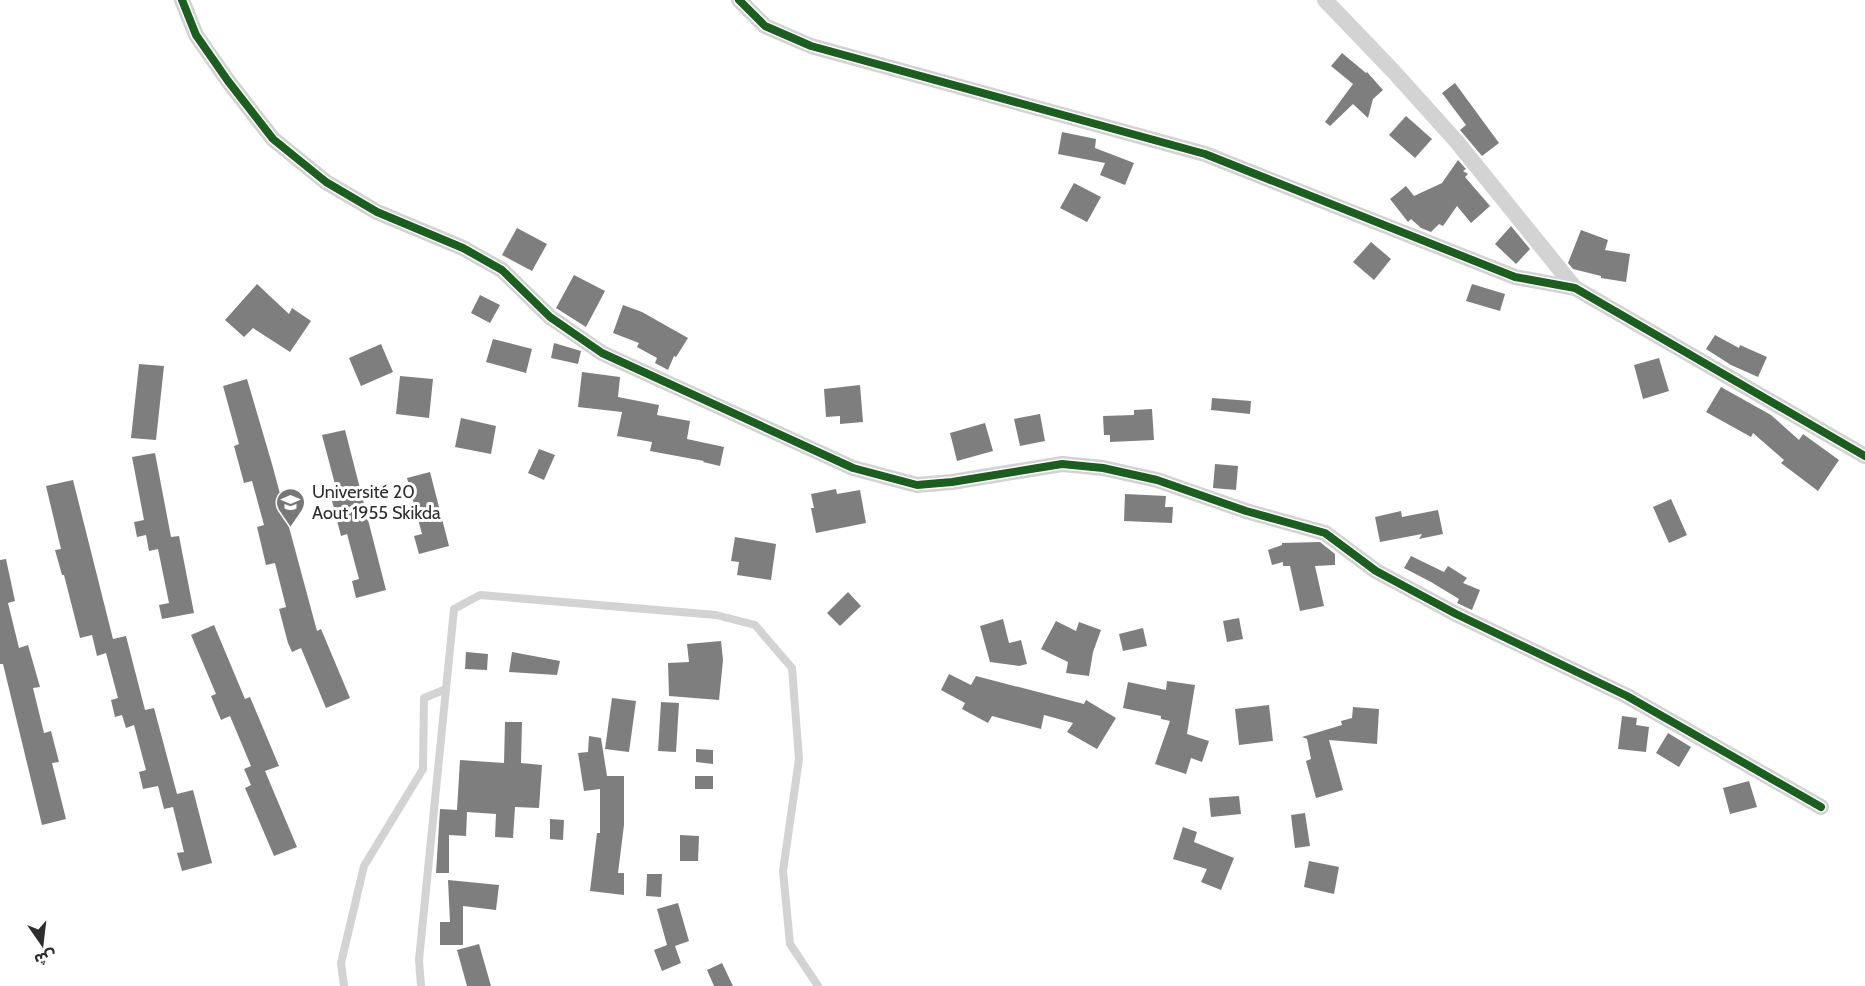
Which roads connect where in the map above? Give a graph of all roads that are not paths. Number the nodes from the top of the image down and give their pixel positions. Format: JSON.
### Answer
{"nodes":[{"id":1,"x":182,"y":0,"type":"edge"},
{"id":2,"x":740,"y":0,"type":"edge"},
{"id":3,"x":1325,"y":0,"type":"edge"},
{"id":4,"x":1575,"y":288,"type":"junction"},
{"id":5,"x":1865,"y":456,"type":"edge"},
{"id":6,"x":446,"y":689,"type":"junction"},
{"id":7,"x":1821,"y":807,"type":"dead end"},
{"id":8,"x":344,"y":986,"type":"edge"},
{"id":9,"x":421,"y":986,"type":"edge"},
{"id":10,"x":818,"y":986,"type":"edge"}],
"edges":[{"from":1,"to":7,"type":"street"},
{"from":2,"to":4,"type":"street"},
{"from":3,"to":4,"type":"street"},
{"from":4,"to":5,"type":"street"},
{"from":6,"to":8,"type":"lane"},
{"from":6,"to":9,"type":"lane"},
{"from":6,"to":10,"type":"lane"}]}
